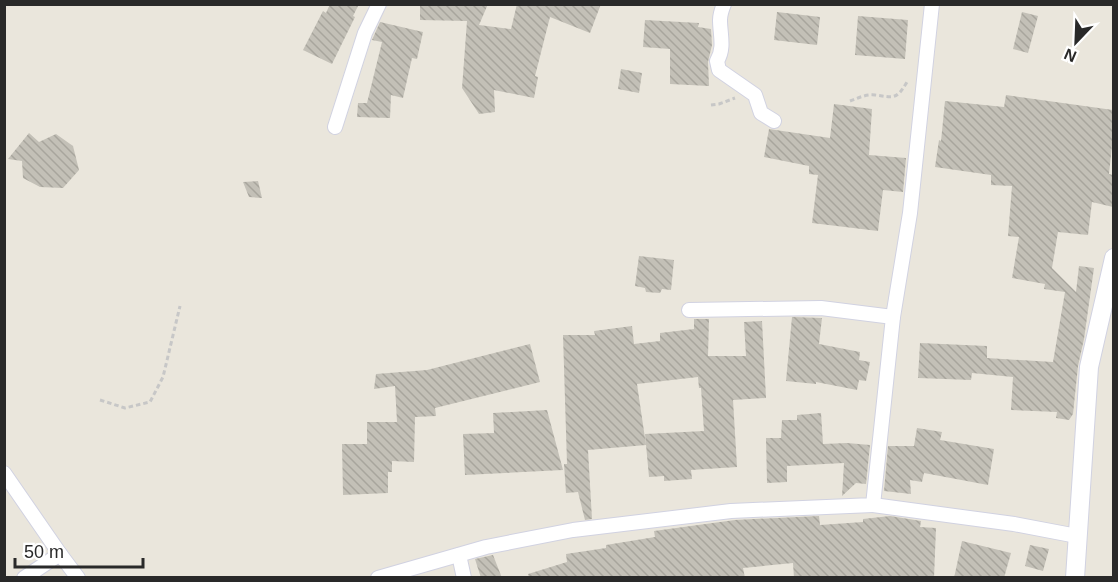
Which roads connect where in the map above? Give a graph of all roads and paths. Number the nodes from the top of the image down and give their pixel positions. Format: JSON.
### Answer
{"nodes":[{"id":1,"x":379,"y":4,"type":"edge"},
{"id":2,"x":724,"y":4,"type":"edge"},
{"id":3,"x":932,"y":4,"type":"edge"},
{"id":4,"x":907,"y":82,"type":"dead end"},
{"id":5,"x":850,"y":101,"type":"dead end"},
{"id":6,"x":774,"y":121,"type":"dead end"},
{"id":7,"x":335,"y":127,"type":"dead end"},
{"id":8,"x":1113,"y":258,"type":"edge"},
{"id":9,"x":180,"y":306,"type":"dead end"},
{"id":10,"x":689,"y":310,"type":"dead end"},
{"id":11,"x":893,"y":317,"type":"junction"},
{"id":12,"x":1106,"y":323,"type":"edge"},
{"id":13,"x":100,"y":400,"type":"dead end"},
{"id":14,"x":4,"y":473,"type":"edge"},
{"id":15,"x":873,"y":505,"type":"junction"},
{"id":16,"x":1077,"y":536,"type":"junction"},
{"id":17,"x":60,"y":554,"type":"junction"},
{"id":18,"x":459,"y":555,"type":"junction"},
{"id":19,"x":24,"y":578,"type":"edge"},
{"id":20,"x":78,"y":578,"type":"edge"},
{"id":21,"x":378,"y":578,"type":"edge"},
{"id":22,"x":464,"y":578,"type":"edge"},
{"id":23,"x":1075,"y":578,"type":"edge"}],
"edges":[{"from":1,"to":7,"type":"street"},
{"from":2,"to":6,"type":"street"},
{"from":3,"to":11,"type":"street"},
{"from":4,"to":5,"type":"path"},
{"from":8,"to":12,"type":"street"},
{"from":9,"to":13,"type":"path"},
{"from":10,"to":11,"type":"street"},
{"from":11,"to":15,"type":"street"},
{"from":12,"to":16,"type":"street"},
{"from":14,"to":17,"type":"street"},
{"from":15,"to":16,"type":"street"},
{"from":15,"to":18,"type":"street"},
{"from":16,"to":23,"type":"street"},
{"from":17,"to":19,"type":"street"},
{"from":17,"to":20,"type":"street"},
{"from":18,"to":21,"type":"street"},
{"from":18,"to":22,"type":"street"}]}
